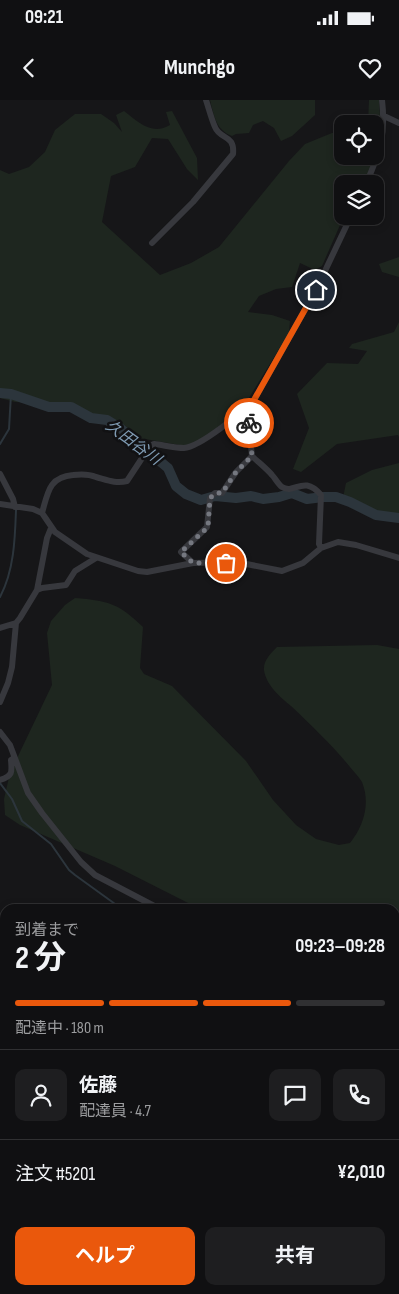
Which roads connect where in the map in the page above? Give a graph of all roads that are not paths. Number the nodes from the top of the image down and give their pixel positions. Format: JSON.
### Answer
{"nodes":[{"id":1,"x":206,"y":100,"type":"edge"},
{"id":2,"x":382,"y":100,"type":"edge"},
{"id":3,"x":384,"y":115,"type":"edge"},
{"id":4,"x":384,"y":116,"type":"edge"},
{"id":5,"x":399,"y":123,"type":"edge"},
{"id":6,"x":347,"y":225,"type":"edge"},
{"id":7,"x":152,"y":243,"type":"dead end"},
{"id":8,"x":247,"y":408,"type":"junction"},
{"id":9,"x":252,"y":456,"type":"junction"},
{"id":10,"x":0,"y":474,"type":"edge"},
{"id":11,"x":0,"y":504,"type":"edge"},
{"id":12,"x":15,"y":507,"type":"junction"},
{"id":13,"x":42,"y":513,"type":"junction"},
{"id":14,"x":51,"y":528,"type":"junction"},
{"id":15,"x":322,"y":548,"type":"junction"},
{"id":16,"x":96,"y":558,"type":"junction"},
{"id":17,"x":399,"y":558,"type":"edge"},
{"id":18,"x":193,"y":563,"type":"junction"},
{"id":19,"x":37,"y":590,"type":"junction"},
{"id":20,"x":16,"y":623,"type":"junction"},
{"id":21,"x":0,"y":628,"type":"edge"},
{"id":22,"x":0,"y":702,"type":"edge"},
{"id":23,"x":0,"y":732,"type":"edge"},
{"id":24,"x":14,"y":758,"type":"junction"},
{"id":25,"x":0,"y":780,"type":"edge"},
{"id":26,"x":150,"y":904,"type":"edge"}],
"edges":[{"from":1,"to":7,"type":"street"},
{"from":2,"to":3,"type":"street"},
{"from":4,"to":5,"type":"street"},
{"from":6,"to":8,"type":"street"},
{"from":8,"to":9,"type":"street"},
{"from":8,"to":13,"type":"street"},
{"from":9,"to":15,"type":"street"},
{"from":9,"to":18,"type":"street"},
{"from":10,"to":12,"type":"street"},
{"from":11,"to":12,"type":"street"},
{"from":12,"to":13,"type":"street"},
{"from":13,"to":14,"type":"street"},
{"from":14,"to":16,"type":"street"},
{"from":14,"to":19,"type":"street"},
{"from":15,"to":17,"type":"street"},
{"from":15,"to":18,"type":"street"},
{"from":16,"to":18,"type":"street"},
{"from":16,"to":19,"type":"street"},
{"from":19,"to":20,"type":"street"},
{"from":20,"to":21,"type":"street"},
{"from":20,"to":22,"type":"street"},
{"from":23,"to":24,"type":"street"},
{"from":24,"to":25,"type":"street"},
{"from":24,"to":26,"type":"street"}]}
